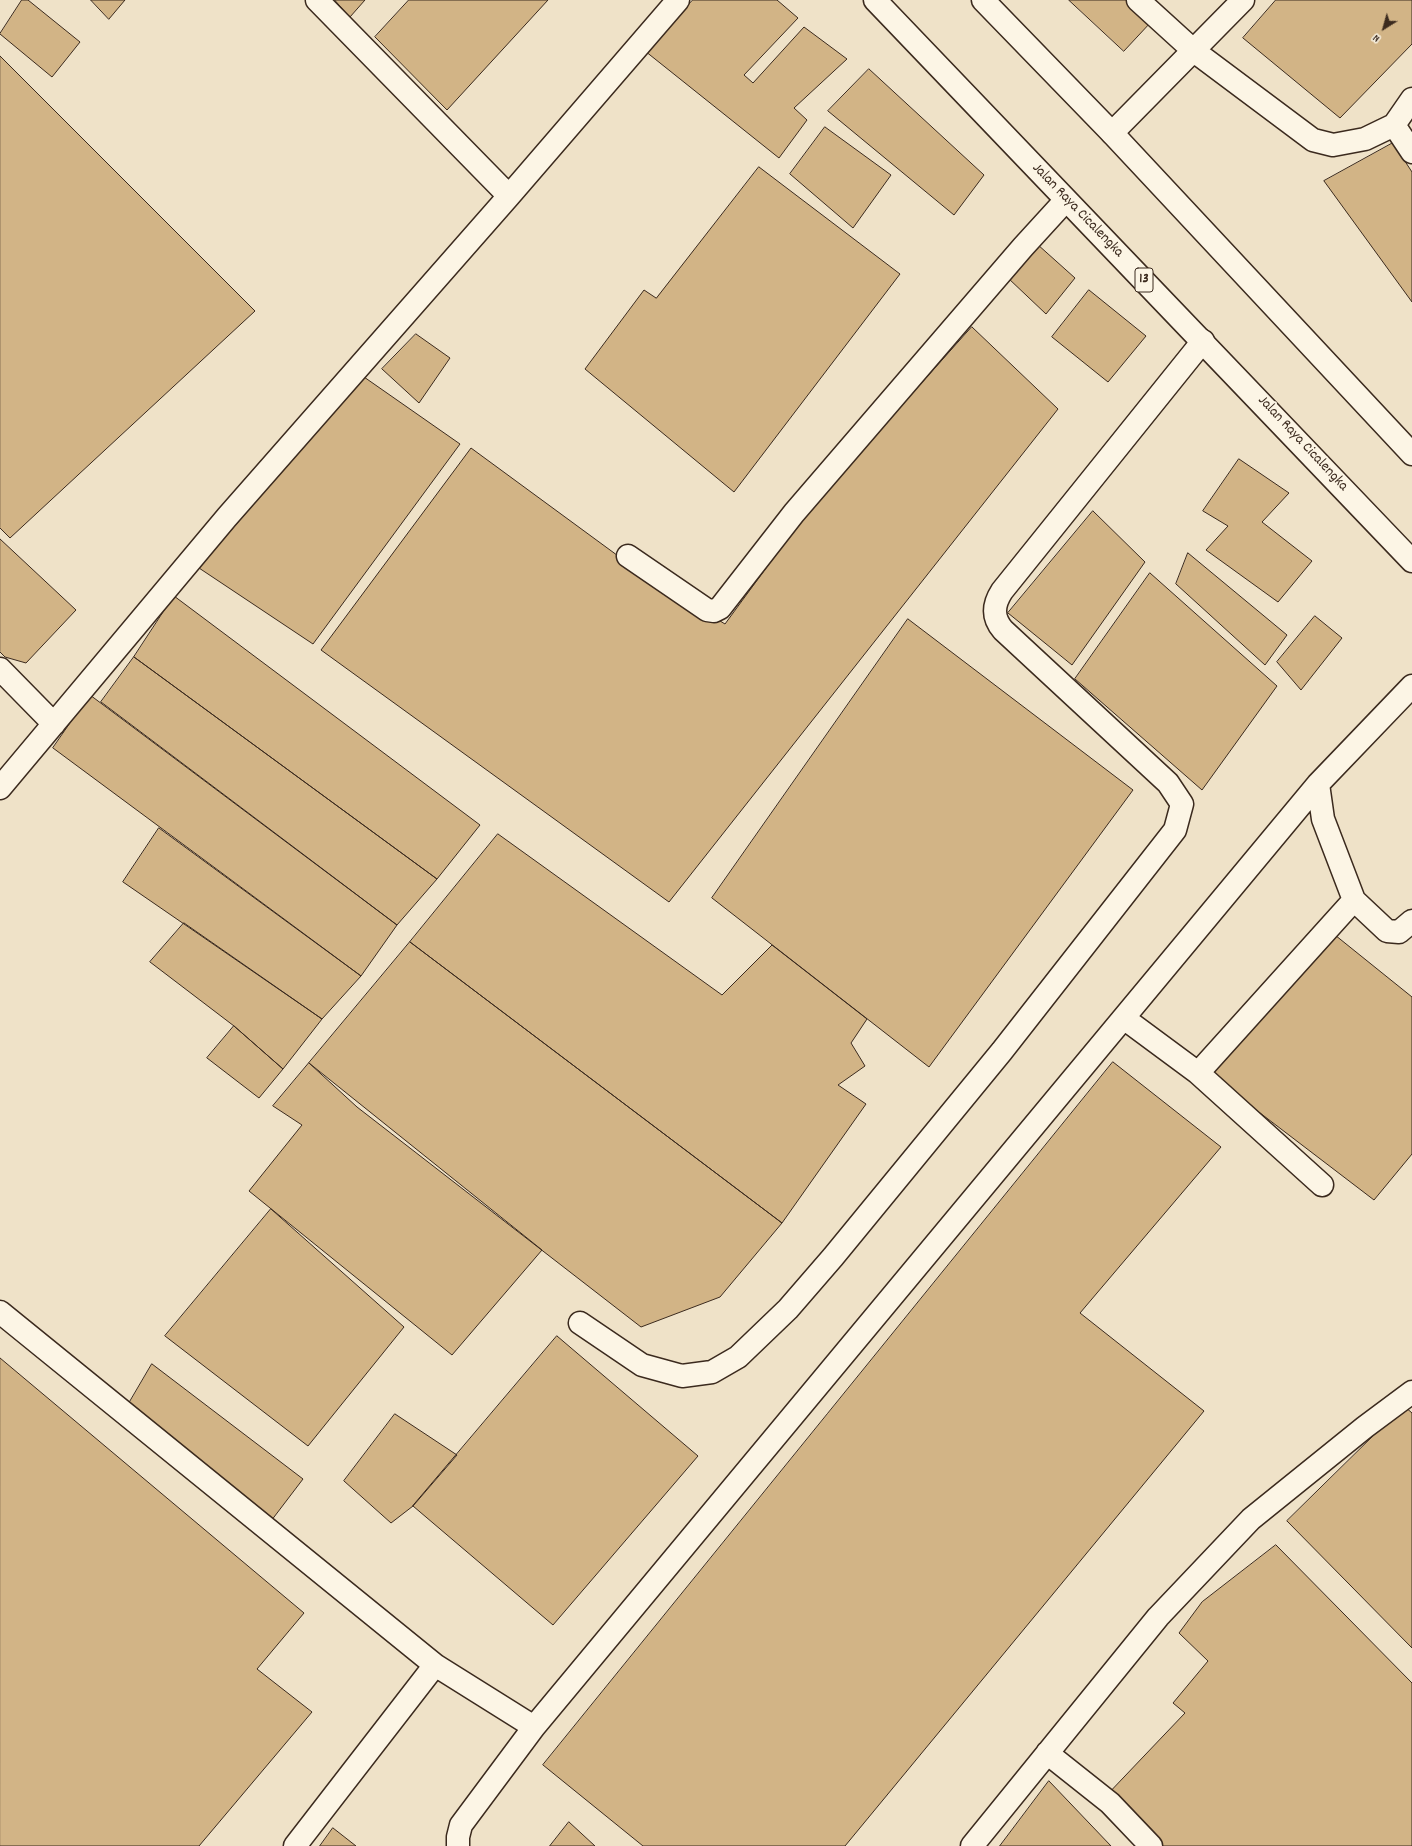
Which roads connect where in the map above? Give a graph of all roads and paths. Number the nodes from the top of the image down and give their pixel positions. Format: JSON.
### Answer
{"nodes":[{"id":1,"x":317,"y":0,"type":"edge"},
{"id":2,"x":678,"y":0,"type":"edge"},
{"id":3,"x":875,"y":0,"type":"edge"},
{"id":4,"x":983,"y":0,"type":"edge"},
{"id":5,"x":1138,"y":0,"type":"edge"},
{"id":6,"x":1243,"y":0,"type":"edge"},
{"id":7,"x":1194,"y":51,"type":"junction"},
{"id":8,"x":1412,"y":99,"type":"edge"},
{"id":9,"x":1394,"y":126,"type":"junction"},
{"id":10,"x":1112,"y":134,"type":"junction"},
{"id":11,"x":1412,"y":152,"type":"edge"},
{"id":12,"x":510,"y":196,"type":"junction"},
{"id":13,"x":1065,"y":201,"type":"junction"},
{"id":14,"x":1204,"y":341,"type":"junction"},
{"id":15,"x":1412,"y":454,"type":"edge"},
{"id":16,"x":628,"y":556,"type":"dead end"},
{"id":17,"x":1412,"y":561,"type":"edge"},
{"id":18,"x":0,"y":669,"type":"edge"},
{"id":19,"x":1412,"y":686,"type":"edge"},
{"id":20,"x":54,"y":724,"type":"junction"},
{"id":21,"x":1318,"y":784,"type":"junction"},
{"id":22,"x":0,"y":788,"type":"edge"},
{"id":23,"x":1354,"y":900,"type":"junction"},
{"id":24,"x":1412,"y":921,"type":"edge"},
{"id":25,"x":1125,"y":1019,"type":"junction"},
{"id":26,"x":1198,"y":1073,"type":"junction"},
{"id":27,"x":1322,"y":1185,"type":"dead end"},
{"id":28,"x":0,"y":1312,"type":"edge"},
{"id":29,"x":580,"y":1323,"type":"dead end"},
{"id":30,"x":1412,"y":1392,"type":"edge"},
{"id":31,"x":435,"y":1665,"type":"junction"},
{"id":32,"x":534,"y":1727,"type":"junction"},
{"id":33,"x":1047,"y":1753,"type":"junction"},
{"id":34,"x":295,"y":1846,"type":"edge"},
{"id":35,"x":458,"y":1846,"type":"edge"},
{"id":36,"x":972,"y":1846,"type":"edge"},
{"id":37,"x":1151,"y":1846,"type":"edge"}],
"edges":[{"from":1,"to":12,"type":"main road"},
{"from":2,"to":12,"type":"main road"},
{"from":3,"to":13,"type":"main road","name":"Jalan Raya Cicalengka","number":"13"},
{"from":4,"to":10,"type":"main road"},
{"from":5,"to":7,"type":"main road"},
{"from":6,"to":7,"type":"main road"},
{"from":7,"to":9,"type":"main road"},
{"from":7,"to":10,"type":"main road"},
{"from":8,"to":9,"type":"main road"},
{"from":9,"to":11,"type":"main road"},
{"from":10,"to":15,"type":"main road"},
{"from":12,"to":20,"type":"main road"},
{"from":13,"to":14,"type":"main road","name":"Jalan Raya Cicalengka","number":"13"},
{"from":13,"to":16,"type":"main road"},
{"from":14,"to":17,"type":"main road","name":"Jalan Raya Cicalengka","number":"13"},
{"from":14,"to":29,"type":"main road"},
{"from":18,"to":20,"type":"main road"},
{"from":19,"to":21,"type":"main road"},
{"from":20,"to":22,"type":"main road"},
{"from":21,"to":23,"type":"main road"},
{"from":21,"to":25,"type":"main road"},
{"from":23,"to":24,"type":"main road"},
{"from":23,"to":26,"type":"main road"},
{"from":25,"to":26,"type":"main road"},
{"from":25,"to":32,"type":"main road"},
{"from":26,"to":27,"type":"main road"},
{"from":28,"to":31,"type":"main road"},
{"from":30,"to":33,"type":"main road"},
{"from":31,"to":32,"type":"main road"},
{"from":31,"to":34,"type":"main road"},
{"from":32,"to":35,"type":"main road"},
{"from":33,"to":36,"type":"main road"},
{"from":33,"to":37,"type":"main road"}]}
